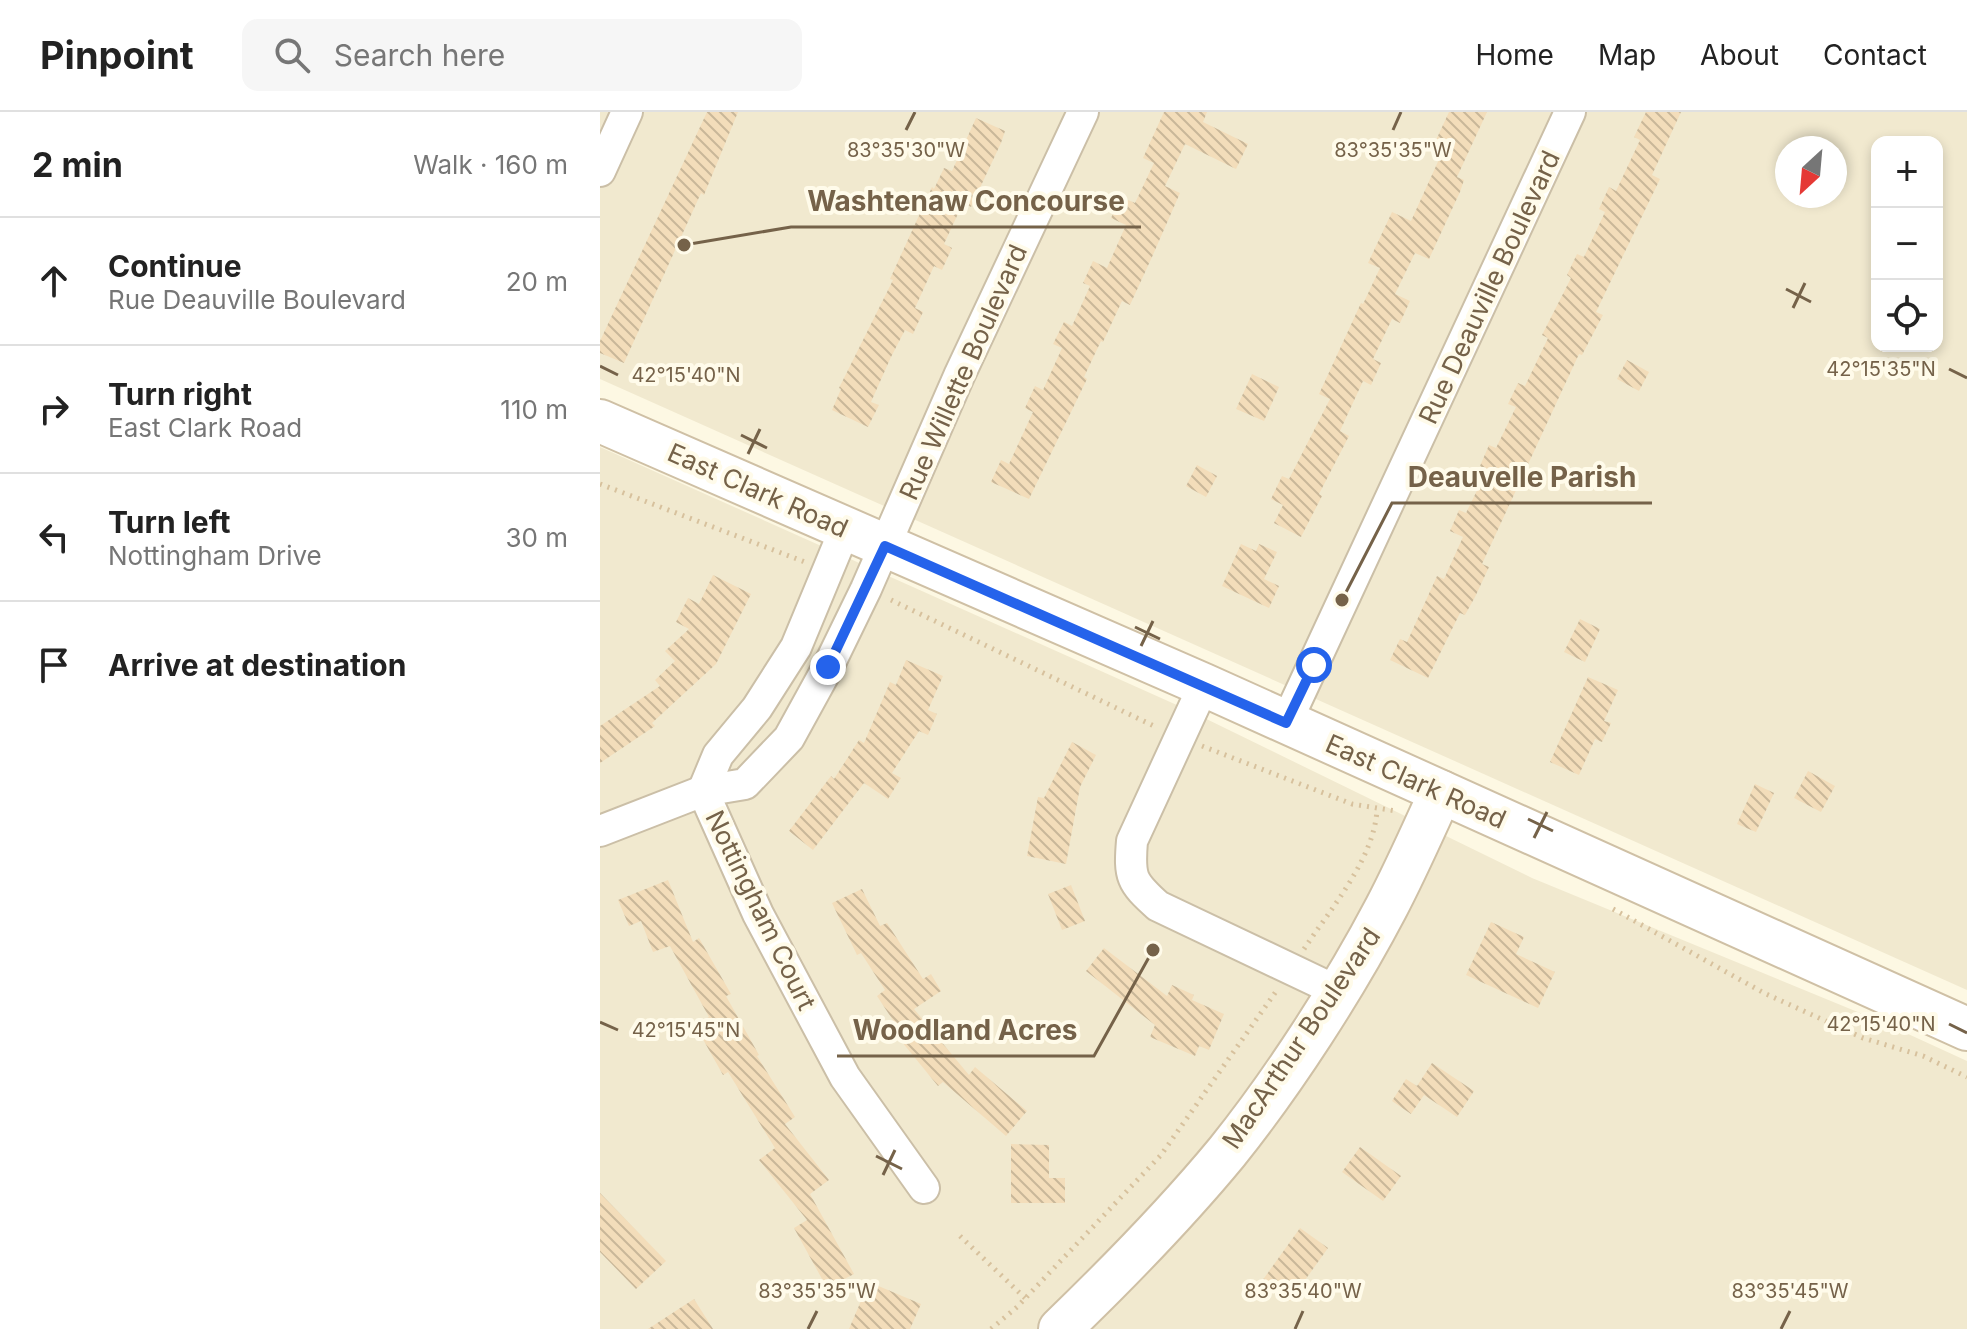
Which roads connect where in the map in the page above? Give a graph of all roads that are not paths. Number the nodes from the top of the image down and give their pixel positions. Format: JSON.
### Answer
{"nodes":[{"id":1,"x":627,"y":112,"type":"edge"},
{"id":2,"x":1083,"y":112,"type":"edge"},
{"id":3,"x":1570,"y":112,"type":"edge"},
{"id":4,"x":600,"y":171,"type":"edge"},
{"id":5,"x":600,"y":421,"type":"edge"},
{"id":6,"x":845,"y":529,"type":"junction"},
{"id":7,"x":885,"y":546,"type":"junction"},
{"id":8,"x":1204,"y":685,"type":"junction"},
{"id":9,"x":1286,"y":723,"type":"junction"},
{"id":10,"x":703,"y":791,"type":"junction"},
{"id":11,"x":1434,"y":808,"type":"junction"},
{"id":12,"x":600,"y":831,"type":"edge"},
{"id":13,"x":1337,"y":991,"type":"junction"},
{"id":14,"x":1967,"y":1029,"type":"edge"},
{"id":15,"x":924,"y":1188,"type":"dead end"},
{"id":16,"x":1060,"y":1329,"type":"edge"}],
"edges":[{"from":1,"to":4,"type":"street"},
{"from":2,"to":7,"type":"street","name":"Rue Willette Boulevard"},
{"from":3,"to":9,"type":"street","name":"Rue Deauville Boulevard"},
{"from":5,"to":6,"type":"main road","name":"East Clark Road"},
{"from":6,"to":7,"type":"main road","name":"East Clark Road"},
{"from":6,"to":10,"type":"street"},
{"from":7,"to":8,"type":"main road","name":"East Clark Road"},
{"from":7,"to":10,"type":"street","name":"Rue Willette Boulevard"},
{"from":8,"to":9,"type":"main road","name":"East Clark Road"},
{"from":8,"to":13,"type":"street"},
{"from":9,"to":11,"type":"main road","name":"East Clark Road"},
{"from":10,"to":12,"type":"street","name":"Rue Willette Boulevard"},
{"from":10,"to":15,"type":"street","name":"Nottingham Court"},
{"from":11,"to":13,"type":"main road","name":"MacArthur Boulevard"},
{"from":11,"to":14,"type":"main road","name":"East Clark Road"},
{"from":13,"to":16,"type":"main road","name":"MacArthur Boulevard"}]}
